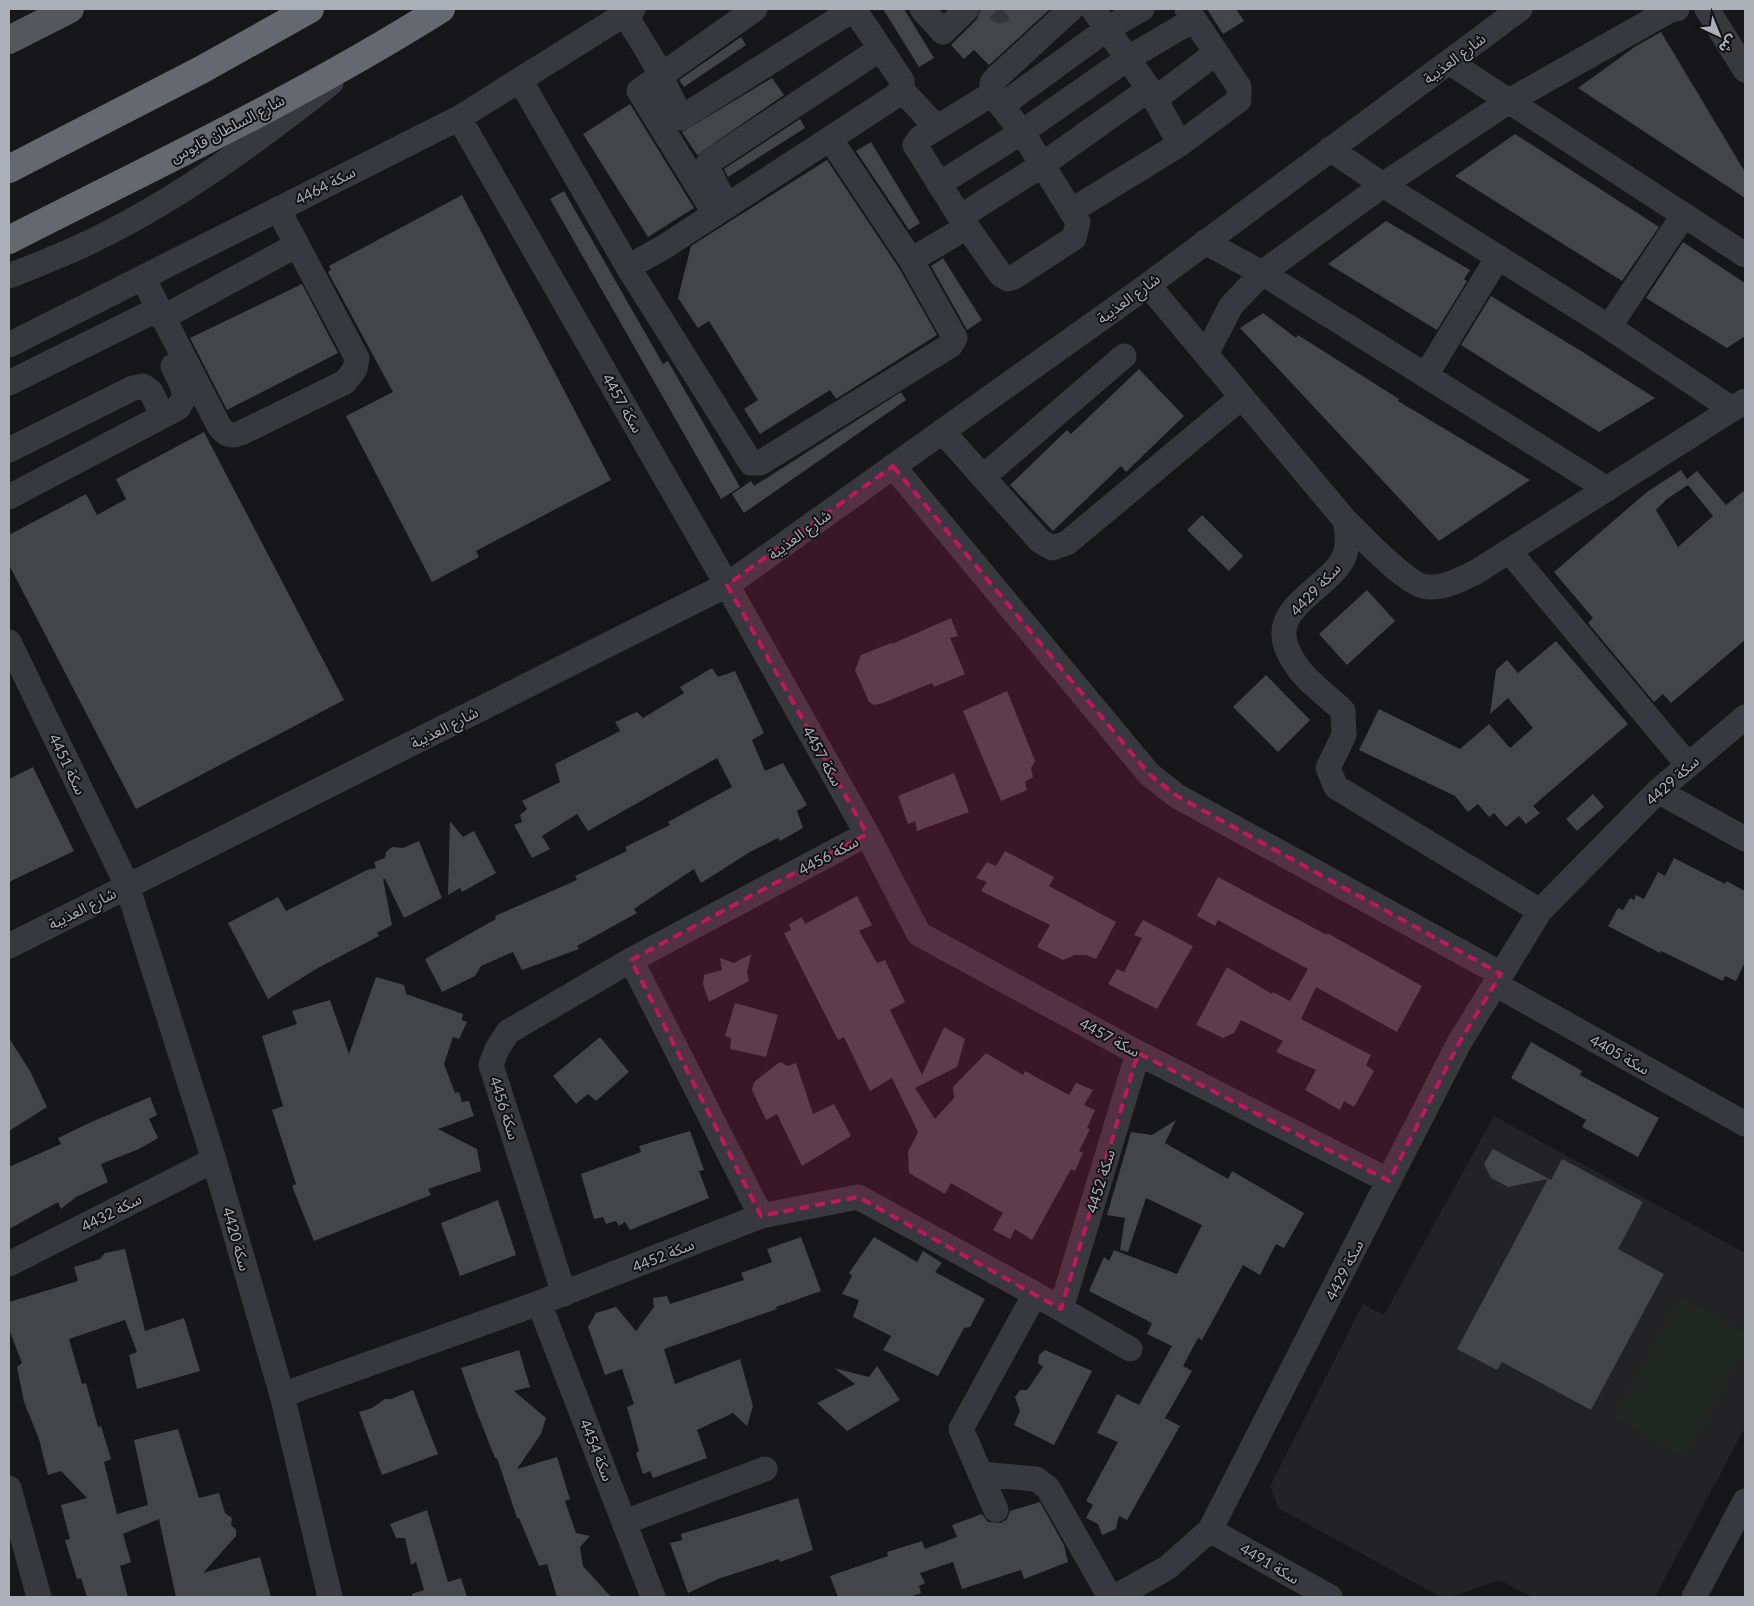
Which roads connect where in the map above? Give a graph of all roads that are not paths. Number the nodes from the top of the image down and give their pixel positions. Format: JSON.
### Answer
{"nodes":[{"id":1,"x":70,"y":9,"type":"edge"},
{"id":2,"x":310,"y":9,"type":"edge"},
{"id":3,"x":441,"y":9,"type":"edge"},
{"id":4,"x":755,"y":9,"type":"edge"},
{"id":5,"x":854,"y":9,"type":"edge"},
{"id":6,"x":922,"y":9,"type":"edge"},
{"id":7,"x":967,"y":9,"type":"edge"},
{"id":8,"x":1071,"y":9,"type":"edge"},
{"id":9,"x":1093,"y":9,"type":"edge"},
{"id":10,"x":1142,"y":9,"type":"edge"},
{"id":11,"x":1520,"y":9,"type":"edge"},
{"id":12,"x":1677,"y":9,"type":"edge"},
{"id":13,"x":1707,"y":9,"type":"edge"},
{"id":14,"x":629,"y":12,"type":"edge"},
{"id":15,"x":1190,"y":14,"type":"edge"},
{"id":16,"x":1107,"y":30,"type":"junction"},
{"id":17,"x":9,"y":40,"type":"edge"},
{"id":18,"x":880,"y":49,"type":"junction"},
{"id":19,"x":374,"y":51,"type":"junction"},
{"id":20,"x":1216,"y":53,"type":"junction"},
{"id":21,"x":1127,"y":59,"type":"junction"},
{"id":22,"x":1448,"y":62,"type":"junction"},
{"id":23,"x":1745,"y":70,"type":"edge"},
{"id":24,"x":661,"y":76,"type":"junction"},
{"id":25,"x":520,"y":80,"type":"junction"},
{"id":26,"x":903,"y":91,"type":"junction"},
{"id":27,"x":1152,"y":94,"type":"junction"},
{"id":28,"x":997,"y":100,"type":"junction"},
{"id":29,"x":1508,"y":101,"type":"junction"},
{"id":30,"x":459,"y":118,"type":"junction"},
{"id":31,"x":938,"y":128,"type":"junction"},
{"id":32,"x":1022,"y":132,"type":"junction"},
{"id":33,"x":831,"y":140,"type":"junction"},
{"id":34,"x":1180,"y":144,"type":"junction"},
{"id":35,"x":1330,"y":149,"type":"junction"},
{"id":36,"x":1042,"y":165,"type":"junction"},
{"id":37,"x":9,"y":169,"type":"edge"},
{"id":38,"x":938,"y":184,"type":"junction"},
{"id":39,"x":1383,"y":185,"type":"junction"},
{"id":40,"x":278,"y":209,"type":"junction"},
{"id":41,"x":721,"y":210,"type":"junction"},
{"id":42,"x":1071,"y":211,"type":"junction"},
{"id":43,"x":1683,"y":216,"type":"junction"},
{"id":44,"x":964,"y":222,"type":"junction"},
{"id":45,"x":9,"y":240,"type":"edge"},
{"id":46,"x":1206,"y":242,"type":"junction"},
{"id":47,"x":297,"y":245,"type":"junction"},
{"id":48,"x":1745,"y":255,"type":"edge"},
{"id":49,"x":1498,"y":257,"type":"junction"},
{"id":50,"x":911,"y":260,"type":"junction"},
{"id":51,"x":628,"y":267,"type":"junction"},
{"id":52,"x":1262,"y":273,"type":"junction"},
{"id":53,"x":9,"y":276,"type":"edge"},
{"id":54,"x":136,"y":281,"type":"junction"},
{"id":55,"x":1148,"y":285,"type":"junction"},
{"id":56,"x":154,"y":316,"type":"junction"},
{"id":57,"x":1609,"y":327,"type":"junction"},
{"id":58,"x":32,"y":334,"type":"junction"},
{"id":59,"x":9,"y":345,"type":"edge"},
{"id":60,"x":1206,"y":354,"type":"junction"},
{"id":61,"x":1124,"y":356,"type":"dead end"},
{"id":62,"x":44,"y":367,"type":"junction"},
{"id":63,"x":1426,"y":376,"type":"junction"},
{"id":64,"x":9,"y":383,"type":"edge"},
{"id":65,"x":1242,"y":397,"type":"junction"},
{"id":66,"x":1739,"y":405,"type":"edge"},
{"id":67,"x":163,"y":416,"type":"junction"},
{"id":68,"x":942,"y":431,"type":"junction"},
{"id":69,"x":9,"y":450,"type":"edge"},
{"id":70,"x":893,"y":466,"type":"junction"},
{"id":71,"x":983,"y":477,"type":"junction"},
{"id":72,"x":1608,"y":489,"type":"junction"},
{"id":73,"x":9,"y":497,"type":"edge"},
{"id":74,"x":1345,"y":520,"type":"junction"},
{"id":75,"x":1510,"y":551,"type":"junction"},
{"id":76,"x":727,"y":585,"type":"junction"},
{"id":77,"x":9,"y":642,"type":"edge"},
{"id":78,"x":1745,"y":717,"type":"edge"},
{"id":79,"x":1688,"y":765,"type":"junction"},
{"id":80,"x":1658,"y":791,"type":"junction"},
{"id":81,"x":867,"y":834,"type":"junction"},
{"id":82,"x":1745,"y":839,"type":"edge"},
{"id":83,"x":127,"y":885,"type":"junction"},
{"id":84,"x":1540,"y":911,"type":"junction"},
{"id":85,"x":9,"y":946,"type":"edge"},
{"id":86,"x":631,"y":960,"type":"junction"},
{"id":87,"x":1498,"y":979,"type":"junction"},
{"id":88,"x":1138,"y":1053,"type":"junction"},
{"id":89,"x":1745,"y":1124,"type":"edge"},
{"id":90,"x":214,"y":1160,"type":"junction"},
{"id":91,"x":1389,"y":1181,"type":"junction"},
{"id":92,"x":761,"y":1216,"type":"junction"},
{"id":93,"x":9,"y":1264,"type":"edge"},
{"id":94,"x":564,"y":1294,"type":"junction"},
{"id":95,"x":1035,"y":1294,"type":"junction"},
{"id":96,"x":539,"y":1303,"type":"junction"},
{"id":97,"x":1061,"y":1309,"type":"junction"},
{"id":98,"x":1130,"y":1350,"type":"dead end"},
{"id":99,"x":282,"y":1396,"type":"junction"},
{"id":100,"x":765,"y":1469,"type":"dead end"},
{"id":101,"x":980,"y":1474,"type":"junction"},
{"id":102,"x":9,"y":1488,"type":"edge"},
{"id":103,"x":1745,"y":1501,"type":"edge"},
{"id":104,"x":996,"y":1510,"type":"dead end"},
{"id":105,"x":625,"y":1522,"type":"junction"},
{"id":106,"x":1210,"y":1530,"type":"junction"},
{"id":107,"x":39,"y":1597,"type":"edge"},
{"id":108,"x":330,"y":1597,"type":"edge"},
{"id":109,"x":653,"y":1597,"type":"edge"},
{"id":110,"x":1110,"y":1597,"type":"edge"},
{"id":111,"x":1115,"y":1597,"type":"edge"},
{"id":112,"x":1330,"y":1597,"type":"edge"},
{"id":113,"x":1694,"y":1597,"type":"edge"}],
"edges":[{"from":1,"to":17,"type":"main road"},
{"from":2,"to":37,"type":"highway"},
{"from":3,"to":19,"type":"highway","name":"شارع السلطان قابوس"},
{"from":4,"to":24,"type":"street"},
{"from":5,"to":18,"type":"street"},
{"from":5,"to":24,"type":"street"},
{"from":6,"to":7,"type":"street"},
{"from":8,"to":28,"type":"street"},
{"from":9,"to":16,"type":"street"},
{"from":10,"to":16,"type":"street"},
{"from":11,"to":22,"type":"street","name":"شارع العذيبة"},
{"from":12,"to":29,"type":"street"},
{"from":13,"to":23,"type":"street"},
{"from":14,"to":24,"type":"street"},
{"from":14,"to":25,"type":"street","name":"سكة 4464"},
{"from":15,"to":20,"type":"street"},
{"from":15,"to":21,"type":"street"},
{"from":16,"to":21,"type":"street"},
{"from":16,"to":28,"type":"street"},
{"from":18,"to":26,"type":"street"},
{"from":18,"to":41,"type":"street"},
{"from":19,"to":45,"type":"highway","name":"شارع السلطان قابوس"},
{"from":19,"to":53,"type":"street"},
{"from":20,"to":27,"type":"street"},
{"from":20,"to":34,"type":"street"},
{"from":21,"to":27,"type":"street"},
{"from":21,"to":32,"type":"street"},
{"from":22,"to":29,"type":"street"},
{"from":22,"to":35,"type":"street","name":"شارع العذيبة"},
{"from":24,"to":41,"type":"street"},
{"from":25,"to":30,"type":"street","name":"سكة 4464"},
{"from":25,"to":51,"type":"street"},
{"from":26,"to":31,"type":"street"},
{"from":26,"to":33,"type":"street"},
{"from":27,"to":34,"type":"street"},
{"from":27,"to":36,"type":"street"},
{"from":28,"to":31,"type":"street"},
{"from":28,"to":32,"type":"street"},
{"from":29,"to":39,"type":"street"},
{"from":29,"to":43,"type":"street"},
{"from":30,"to":40,"type":"street","name":"سكة 4464"},
{"from":30,"to":76,"type":"street","name":"سكة 4457"},
{"from":31,"to":38,"type":"street"},
{"from":32,"to":36,"type":"street"},
{"from":32,"to":38,"type":"street"},
{"from":33,"to":41,"type":"street"},
{"from":33,"to":50,"type":"street"},
{"from":34,"to":42,"type":"street"},
{"from":35,"to":39,"type":"street"},
{"from":35,"to":46,"type":"street","name":"شارع العذيبة"},
{"from":36,"to":42,"type":"street"},
{"from":36,"to":44,"type":"street"},
{"from":38,"to":44,"type":"street"},
{"from":39,"to":49,"type":"street"},
{"from":39,"to":52,"type":"street"},
{"from":40,"to":47,"type":"street"},
{"from":40,"to":54,"type":"street","name":"سكة 4464"},
{"from":41,"to":51,"type":"street"},
{"from":42,"to":44,"type":"street"},
{"from":43,"to":48,"type":"street"},
{"from":43,"to":57,"type":"street"},
{"from":44,"to":50,"type":"street"},
{"from":46,"to":52,"type":"street"},
{"from":46,"to":55,"type":"street","name":"شارع العذيبة"},
{"from":47,"to":56,"type":"street"},
{"from":47,"to":56,"type":"street"},
{"from":49,"to":57,"type":"street"},
{"from":49,"to":63,"type":"street"},
{"from":50,"to":51,"type":"street"},
{"from":52,"to":60,"type":"street"},
{"from":52,"to":63,"type":"street"},
{"from":54,"to":56,"type":"street"},
{"from":54,"to":58,"type":"street","name":"سكة 4464"},
{"from":55,"to":60,"type":"street"},
{"from":55,"to":68,"type":"street","name":"شارع العذيبة"},
{"from":56,"to":62,"type":"street"},
{"from":56,"to":67,"type":"street"},
{"from":57,"to":66,"type":"street"},
{"from":58,"to":59,"type":"street","name":"سكة 4464"},
{"from":58,"to":62,"type":"street"},
{"from":60,"to":65,"type":"street"},
{"from":61,"to":71,"type":"street"},
{"from":62,"to":64,"type":"street"},
{"from":63,"to":72,"type":"street"},
{"from":65,"to":71,"type":"street"},
{"from":65,"to":74,"type":"street"},
{"from":66,"to":72,"type":"street"},
{"from":67,"to":69,"type":"street"},
{"from":67,"to":73,"type":"street"},
{"from":68,"to":70,"type":"street","name":"شارع العذيبة"},
{"from":68,"to":71,"type":"street"},
{"from":70,"to":76,"type":"street","name":"شارع العذيبة"},
{"from":70,"to":87,"type":"street","name":"سكة 4405"},
{"from":72,"to":75,"type":"street"},
{"from":74,"to":75,"type":"street"},
{"from":74,"to":84,"type":"street","name":"سكة 4429"},
{"from":75,"to":79,"type":"street"},
{"from":76,"to":81,"type":"street","name":"سكة 4457"},
{"from":76,"to":83,"type":"street","name":"شارع العذيبة"},
{"from":77,"to":83,"type":"street","name":"سكة 4451"},
{"from":78,"to":79,"type":"street","name":"سكة 4429"},
{"from":79,"to":80,"type":"street","name":"سكة 4429"},
{"from":80,"to":82,"type":"street"},
{"from":80,"to":84,"type":"street","name":"سكة 4429"},
{"from":81,"to":86,"type":"street","name":"سكة 4456"},
{"from":81,"to":88,"type":"street","name":"سكة 4457"},
{"from":83,"to":85,"type":"street","name":"شارع العذيبة"},
{"from":83,"to":90,"type":"street","name":"سكة 4420"},
{"from":84,"to":87,"type":"street","name":"سكة 4429"},
{"from":86,"to":92,"type":"street"},
{"from":86,"to":94,"type":"street","name":"سكة 4456"},
{"from":87,"to":89,"type":"street","name":"سكة 4405"},
{"from":87,"to":91,"type":"street","name":"سكة 4429"},
{"from":88,"to":91,"type":"street","name":"سكة 4457"},
{"from":88,"to":97,"type":"street","name":"سكة 4452"},
{"from":90,"to":93,"type":"street","name":"سكة 4432"},
{"from":90,"to":99,"type":"street","name":"سكة 4420"},
{"from":91,"to":106,"type":"street","name":"سكة 4429"},
{"from":92,"to":94,"type":"street","name":"سكة 4452"},
{"from":92,"to":95,"type":"street","name":"سكة 4452"},
{"from":94,"to":96,"type":"street","name":"سكة 4452"},
{"from":95,"to":97,"type":"street","name":"سكة 4452"},
{"from":95,"to":101,"type":"street"},
{"from":96,"to":99,"type":"street","name":"سكة 4452"},
{"from":96,"to":105,"type":"street","name":"سكة 4454"},
{"from":97,"to":98,"type":"street","name":"سكة 4452"},
{"from":99,"to":108,"type":"street","name":"سكة 4420"},
{"from":100,"to":105,"type":"street"},
{"from":101,"to":104,"type":"street"},
{"from":101,"to":110,"type":"street"},
{"from":102,"to":107,"type":"street"},
{"from":103,"to":113,"type":"street"},
{"from":105,"to":109,"type":"street","name":"سكة 4454"},
{"from":106,"to":111,"type":"street","name":"سكة 4429"},
{"from":106,"to":112,"type":"street","name":"سكة 4491"}]}
